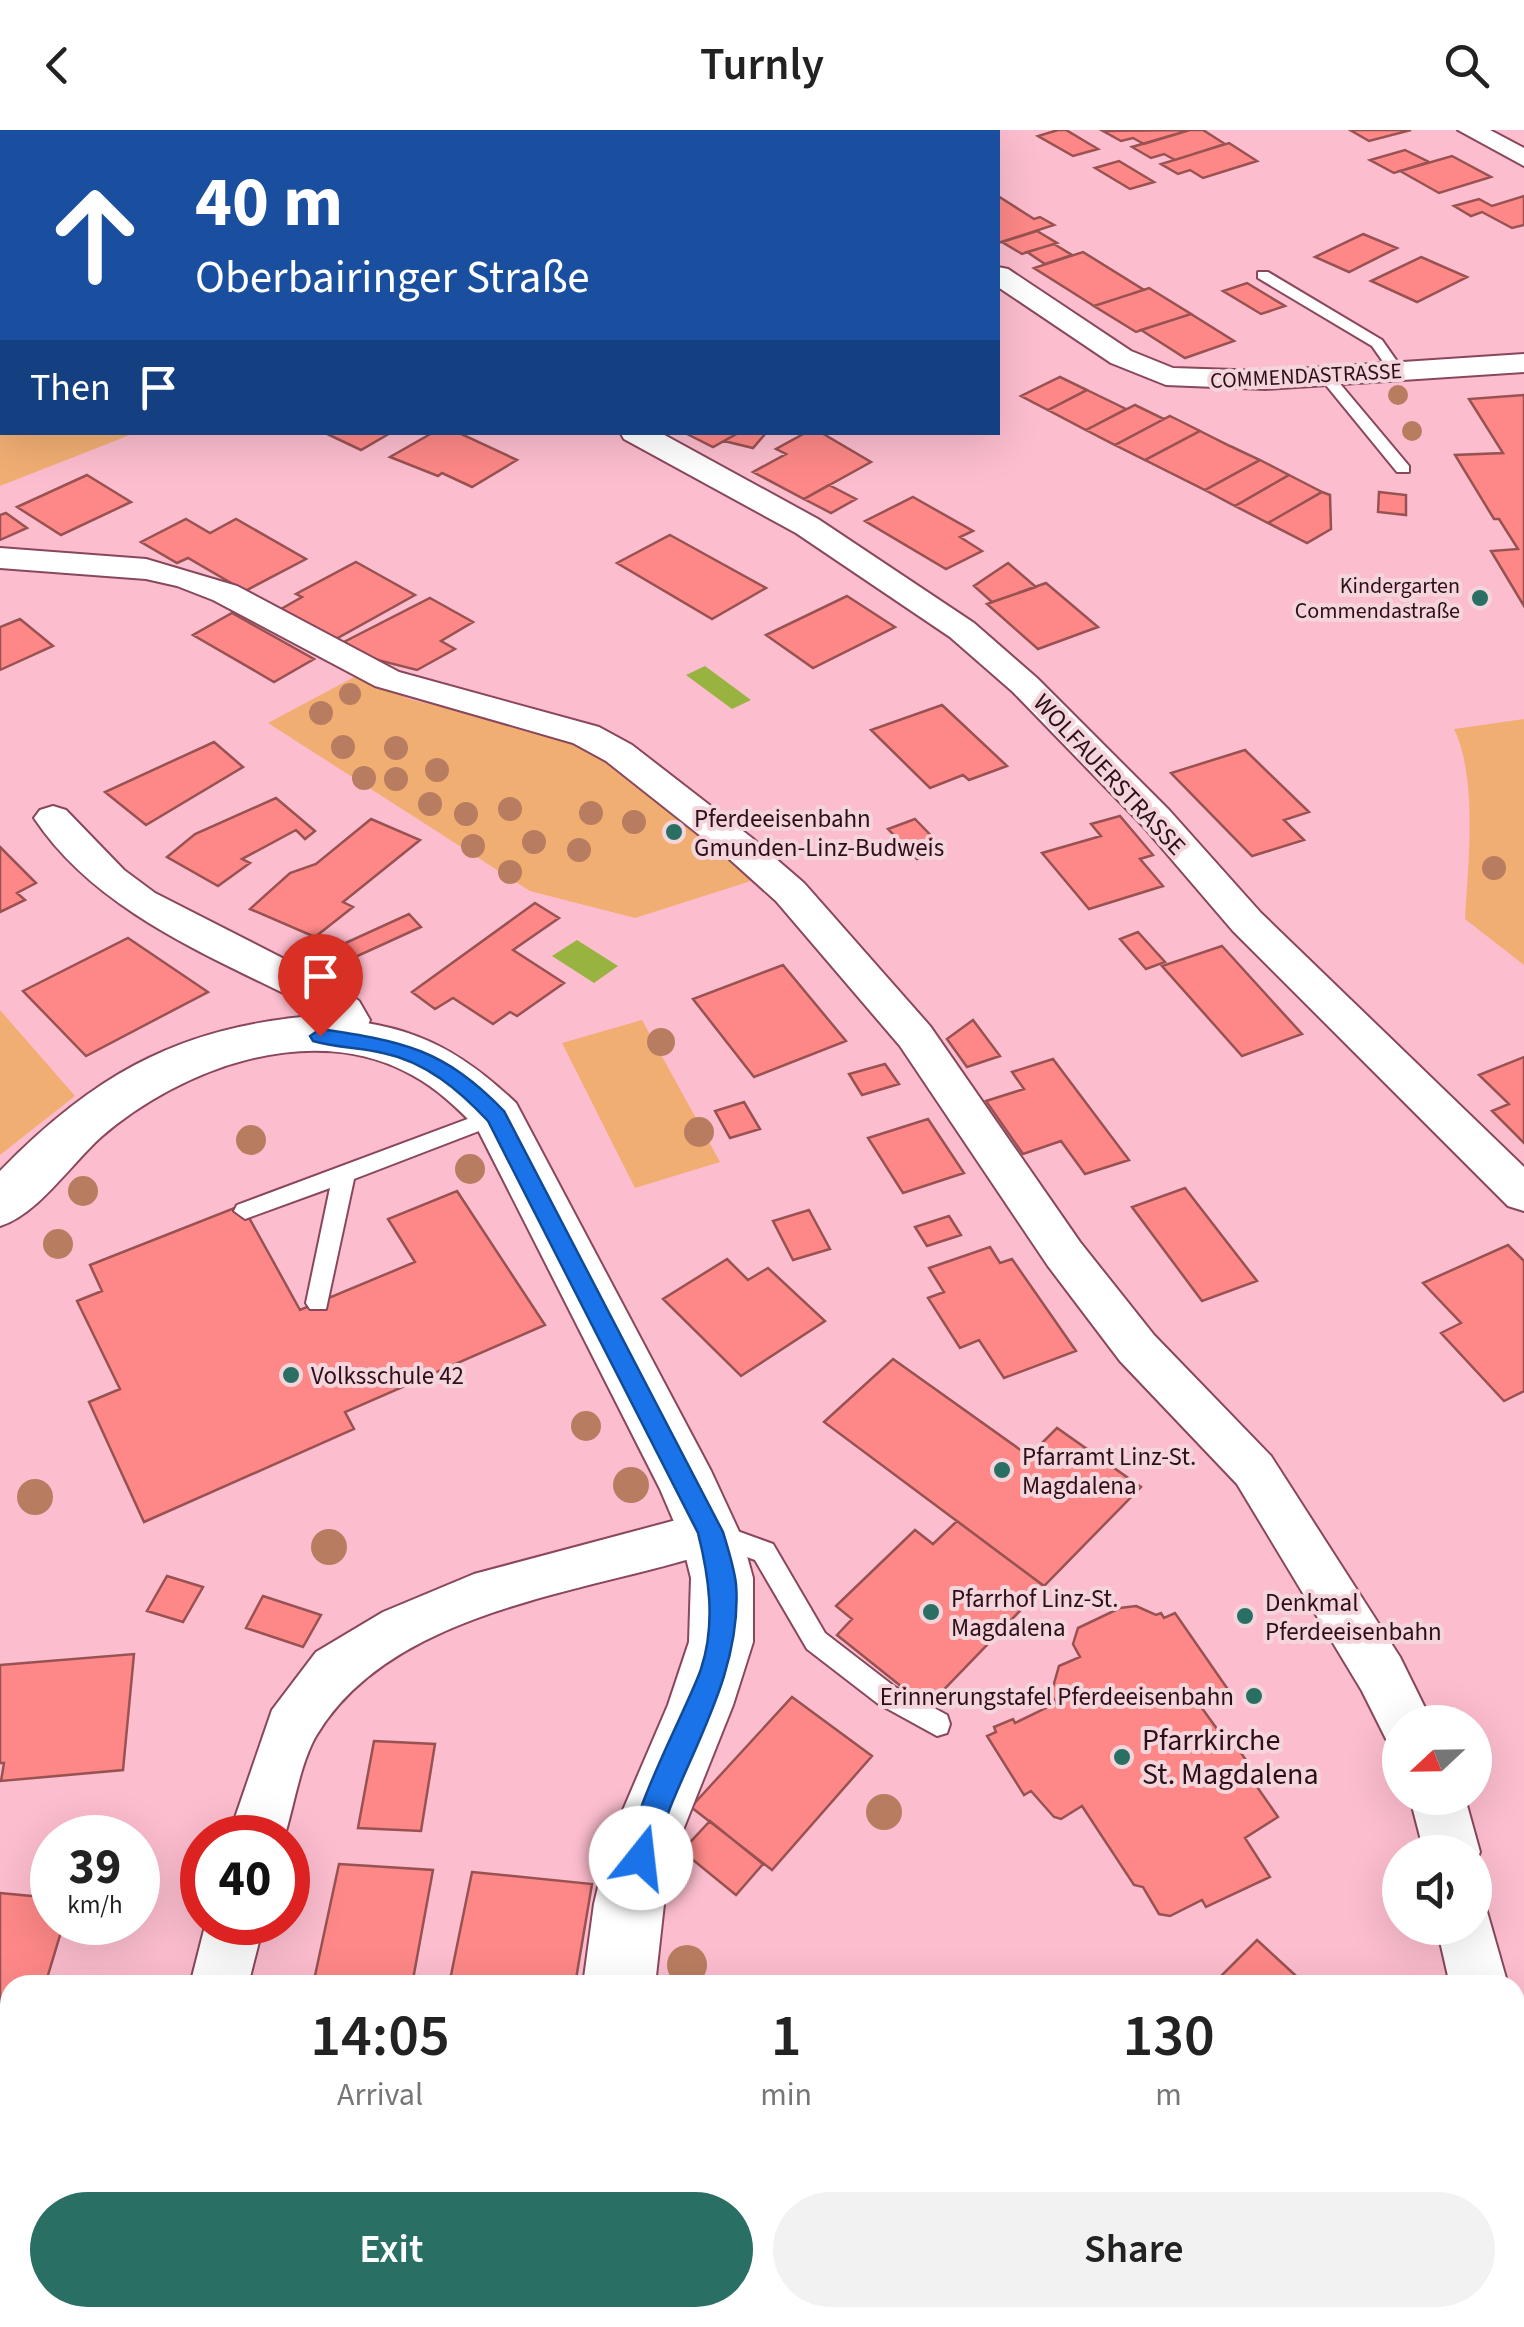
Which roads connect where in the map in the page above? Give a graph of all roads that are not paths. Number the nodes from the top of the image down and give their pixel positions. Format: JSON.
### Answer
{"nodes":[{"id":1,"x":1472,"y":130,"type":"edge"},
{"id":2,"x":1524,"y":158,"type":"edge"},
{"id":3,"x":1263,"y":275,"type":"dead end"},
{"id":4,"x":1000,"y":276,"type":"edge"},
{"id":5,"x":1524,"y":362,"type":"edge"},
{"id":6,"x":1396,"y":370,"type":"junction"},
{"id":7,"x":1326,"y":376,"type":"junction"},
{"id":8,"x":640,"y":435,"type":"edge"},
{"id":9,"x":1403,"y":469,"type":"dead end"},
{"id":10,"x":0,"y":558,"type":"edge"},
{"id":11,"x":53,"y":818,"type":"dead end"},
{"id":12,"x":344,"y":1037,"type":"junction"},
{"id":13,"x":496,"y":1116,"type":"junction"},
{"id":14,"x":344,"y":1173,"type":"junction"},
{"id":15,"x":1524,"y":1194,"type":"edge"},
{"id":16,"x":0,"y":1206,"type":"edge"},
{"id":17,"x":245,"y":1210,"type":"dead end"},
{"id":18,"x":318,"y":1303,"type":"dead end"},
{"id":19,"x":710,"y":1532,"type":"junction"},
{"id":20,"x":1396,"y":1705,"type":"edge"},
{"id":21,"x":936,"y":1724,"type":"dead end"},
{"id":22,"x":263,"y":1815,"type":"edge"},
{"id":23,"x":230,"y":1945,"type":"edge"},
{"id":24,"x":1470,"y":1945,"type":"edge"},
{"id":25,"x":222,"y":1975,"type":"edge"},
{"id":26,"x":619,"y":1975,"type":"edge"},
{"id":27,"x":1477,"y":1975,"type":"edge"}],
"edges":[{"from":1,"to":2,"type":"street"},
{"from":3,"to":6,"type":"lane"},
{"from":4,"to":7,"type":"street","name":"COMMENDASTRASSE"},
{"from":5,"to":6,"type":"street","name":"COMMENDASTRASSE"},
{"from":6,"to":7,"type":"street","name":"COMMENDASTRASSE"},
{"from":7,"to":9,"type":"lane"},
{"from":8,"to":15,"type":"street","name":"WOLFAUERSTRASSE"},
{"from":10,"to":20,"type":"street"},
{"from":11,"to":12,"type":"street"},
{"from":12,"to":13,"type":"street"},
{"from":12,"to":16,"type":"street"},
{"from":13,"to":14,"type":"lane"},
{"from":13,"to":19,"type":"street"},
{"from":14,"to":17,"type":"lane"},
{"from":14,"to":18,"type":"lane"},
{"from":19,"to":21,"type":"lane"},
{"from":19,"to":22,"type":"street"},
{"from":19,"to":26,"type":"street"},
{"from":23,"to":25,"type":"street"},
{"from":24,"to":27,"type":"street"}]}
